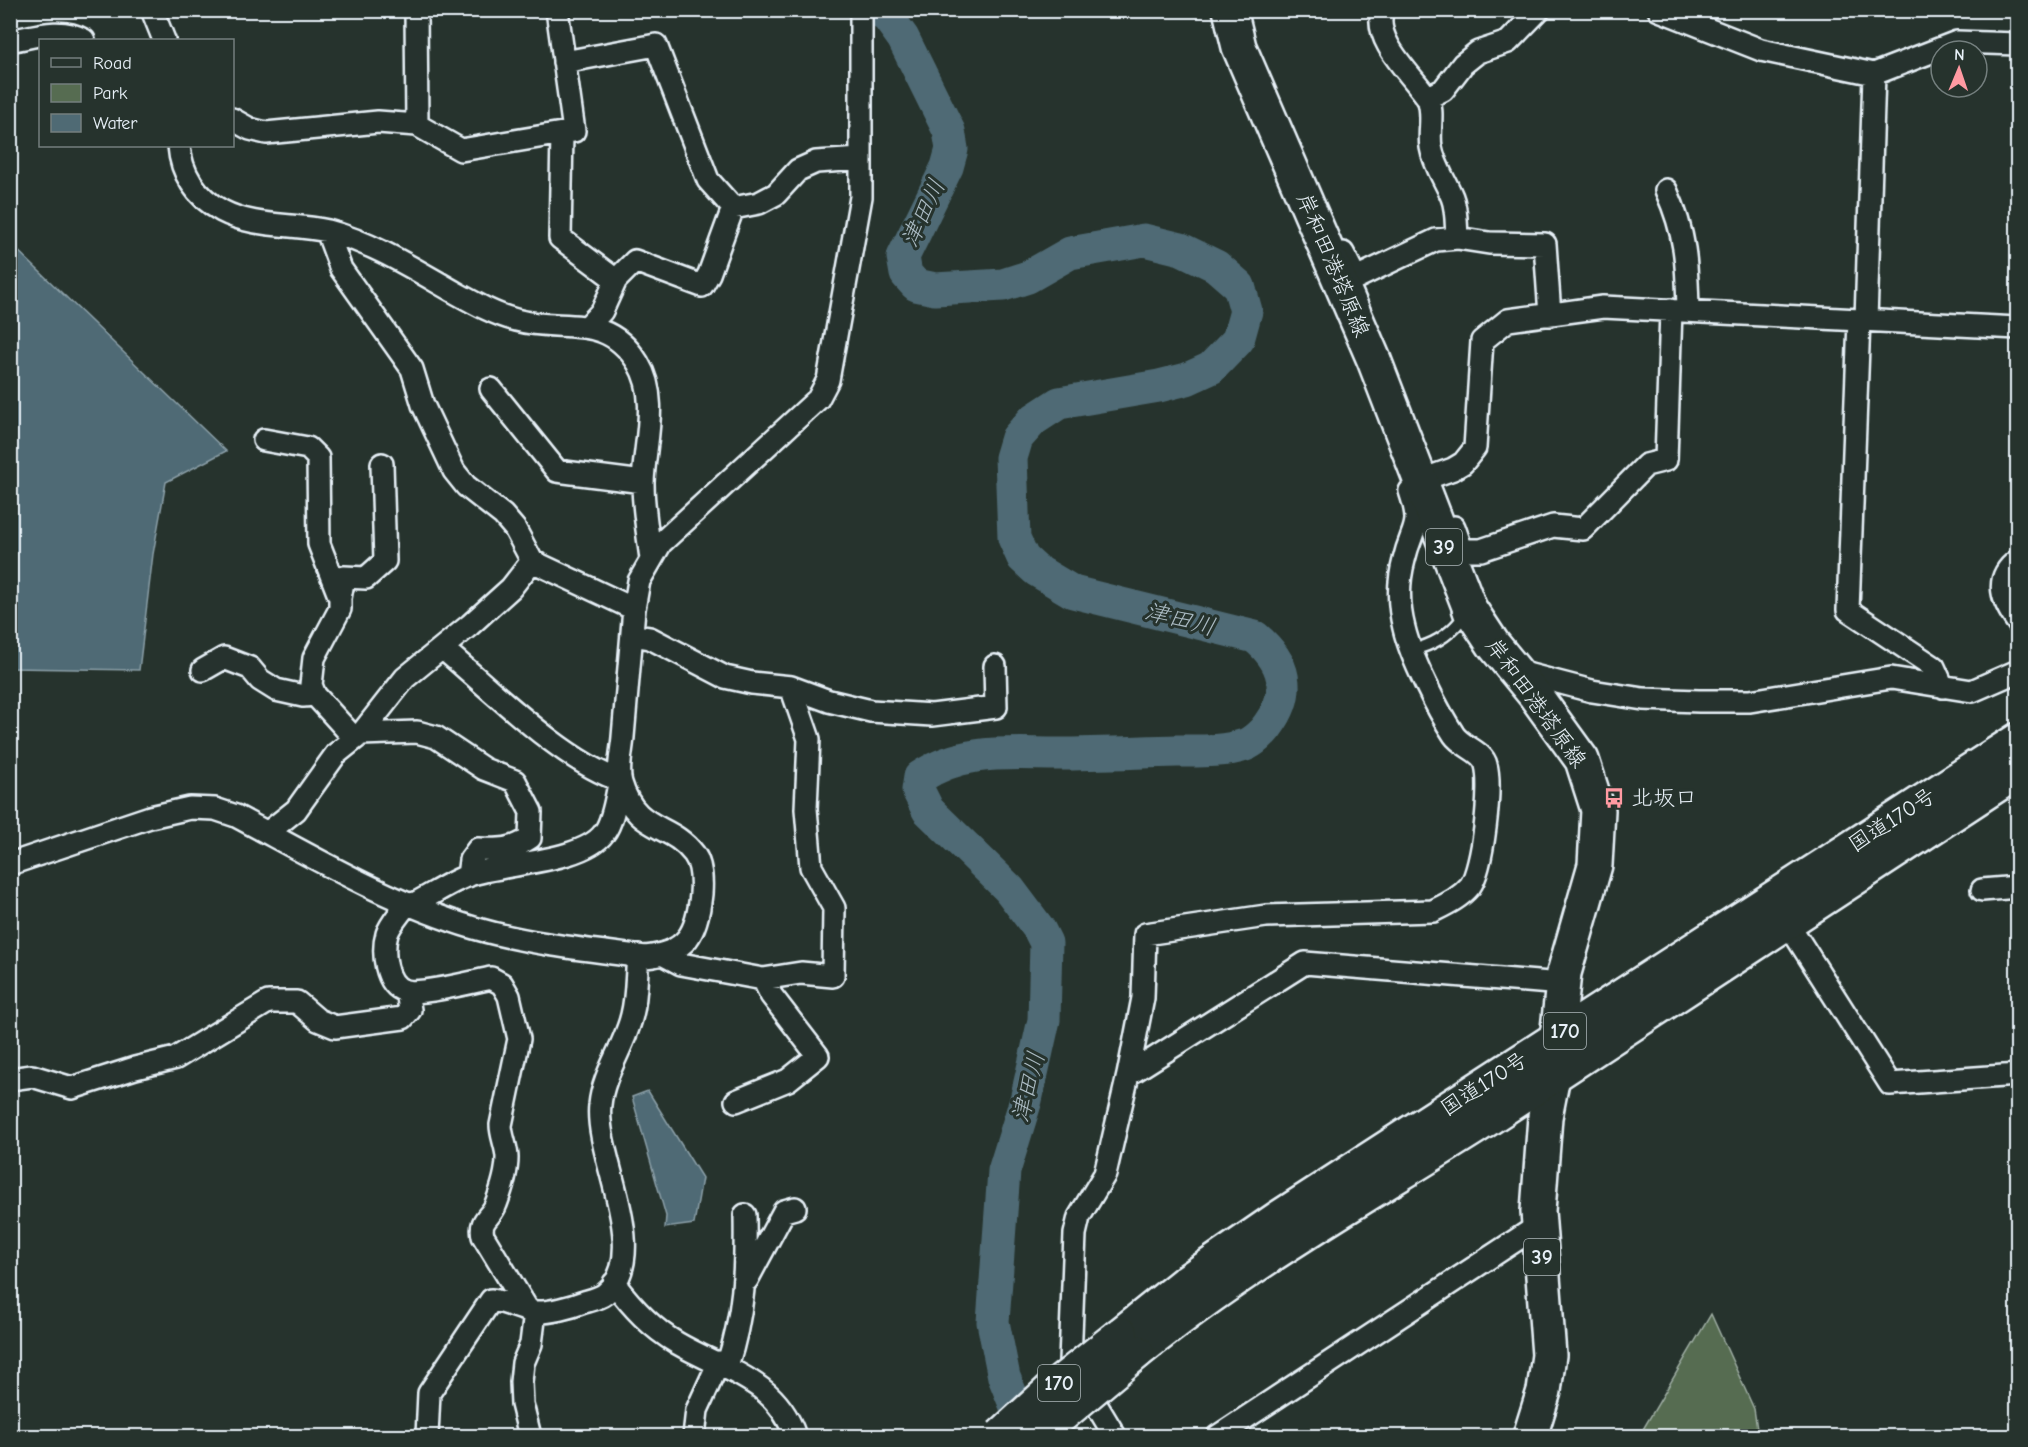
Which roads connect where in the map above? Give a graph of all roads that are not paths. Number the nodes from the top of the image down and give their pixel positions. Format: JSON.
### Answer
{"nodes":[{"id":1,"x":152,"y":10,"type":"edge"},
{"id":2,"x":416,"y":10,"type":"edge"},
{"id":3,"x":557,"y":10,"type":"edge"},
{"id":4,"x":861,"y":10,"type":"edge"},
{"id":5,"x":1230,"y":10,"type":"edge"},
{"id":6,"x":1383,"y":10,"type":"edge"},
{"id":7,"x":1539,"y":10,"type":"edge"},
{"id":8,"x":1659,"y":10,"type":"edge"},
{"id":9,"x":82,"y":39,"type":"edge"},
{"id":10,"x":165,"y":39,"type":"edge"},
{"id":11,"x":10,"y":41,"type":"edge"},
{"id":12,"x":2018,"y":44,"type":"edge"},
{"id":13,"x":564,"y":62,"type":"junction"},
{"id":14,"x":1874,"y":74,"type":"junction"},
{"id":15,"x":1427,"y":98,"type":"junction"},
{"id":16,"x":234,"y":120,"type":"edge"},
{"id":17,"x":417,"y":125,"type":"junction"},
{"id":18,"x":562,"y":134,"type":"junction"},
{"id":19,"x":178,"y":147,"type":"edge"},
{"id":20,"x":861,"y":159,"type":"junction"},
{"id":21,"x":1666,"y":190,"type":"dead end"},
{"id":22,"x":733,"y":208,"type":"junction"},
{"id":23,"x":327,"y":231,"type":"junction"},
{"id":24,"x":1457,"y":238,"type":"junction"},
{"id":25,"x":1326,"y":246,"type":"junction"},
{"id":26,"x":616,"y":280,"type":"junction"},
{"id":27,"x":1680,"y":310,"type":"junction"},
{"id":28,"x":1550,"y":315,"type":"junction"},
{"id":29,"x":1863,"y":320,"type":"junction"},
{"id":30,"x":588,"y":326,"type":"junction"},
{"id":31,"x":2018,"y":328,"type":"edge"},
{"id":32,"x":491,"y":389,"type":"dead end"},
{"id":33,"x":264,"y":440,"type":"dead end"},
{"id":34,"x":1406,"y":447,"type":"junction"},
{"id":35,"x":382,"y":464,"type":"dead end"},
{"id":36,"x":644,"y":482,"type":"junction"},
{"id":37,"x":1424,"y":493,"type":"junction"},
{"id":38,"x":651,"y":559,"type":"junction"},
{"id":39,"x":2018,"y":560,"type":"edge"},
{"id":40,"x":532,"y":561,"type":"junction"},
{"id":41,"x":1457,"y":579,"type":"junction"},
{"id":42,"x":340,"y":597,"type":"junction"},
{"id":43,"x":634,"y":609,"type":"junction"},
{"id":44,"x":2018,"y":623,"type":"edge"},
{"id":45,"x":632,"y":635,"type":"junction"},
{"id":46,"x":442,"y":648,"type":"junction"},
{"id":47,"x":1412,"y":650,"type":"junction"},
{"id":48,"x":995,"y":666,"type":"dead end"},
{"id":49,"x":203,"y":670,"type":"dead end"},
{"id":50,"x":1514,"y":670,"type":"junction"},
{"id":51,"x":2018,"y":671,"type":"edge"},
{"id":52,"x":791,"y":687,"type":"junction"},
{"id":53,"x":1943,"y":687,"type":"junction"},
{"id":54,"x":315,"y":695,"type":"junction"},
{"id":55,"x":358,"y":736,"type":"junction"},
{"id":56,"x":2018,"y":740,"type":"edge"},
{"id":57,"x":2018,"y":771,"type":"edge"},
{"id":58,"x":620,"y":780,"type":"junction"},
{"id":59,"x":267,"y":833,"type":"junction"},
{"id":60,"x":10,"y":864,"type":"edge"},
{"id":61,"x":468,"y":876,"type":"junction"},
{"id":62,"x":2018,"y":887,"type":"edge"},
{"id":63,"x":1982,"y":890,"type":"dead end"},
{"id":64,"x":409,"y":904,"type":"junction"},
{"id":65,"x":1787,"y":922,"type":"junction"},
{"id":66,"x":664,"y":955,"type":"junction"},
{"id":67,"x":638,"y":956,"type":"junction"},
{"id":68,"x":763,"y":978,"type":"junction"},
{"id":69,"x":1562,"y":984,"type":"junction"},
{"id":70,"x":406,"y":991,"type":"junction"},
{"id":71,"x":1556,"y":1036,"type":"junction"},
{"id":72,"x":1128,"y":1075,"type":"junction"},
{"id":73,"x":2018,"y":1075,"type":"edge"},
{"id":74,"x":1553,"y":1076,"type":"junction"},
{"id":75,"x":10,"y":1079,"type":"edge"},
{"id":76,"x":736,"y":1101,"type":"dead end"},
{"id":77,"x":795,"y":1208,"type":"dead end"},
{"id":78,"x":745,"y":1215,"type":"dead end"},
{"id":79,"x":1539,"y":1225,"type":"junction"},
{"id":80,"x":615,"y":1283,"type":"junction"},
{"id":81,"x":744,"y":1286,"type":"junction"},
{"id":82,"x":532,"y":1311,"type":"junction"},
{"id":83,"x":1129,"y":1343,"type":"junction"},
{"id":84,"x":723,"y":1364,"type":"junction"},
{"id":85,"x":427,"y":1437,"type":"edge"},
{"id":86,"x":530,"y":1437,"type":"edge"},
{"id":87,"x":694,"y":1437,"type":"edge"},
{"id":88,"x":795,"y":1437,"type":"edge"},
{"id":89,"x":1001,"y":1437,"type":"edge"},
{"id":90,"x":1037,"y":1437,"type":"edge"},
{"id":91,"x":1115,"y":1437,"type":"edge"},
{"id":92,"x":1218,"y":1437,"type":"edge"},
{"id":93,"x":1530,"y":1437,"type":"edge"}],
"edges":[{"from":1,"to":10,"type":"street"},
{"from":2,"to":17,"type":"street"},
{"from":3,"to":13,"type":"street"},
{"from":4,"to":20,"type":"street"},
{"from":5,"to":25,"type":"main road","name":"岸和田港塔原線","number":"39"},
{"from":6,"to":15,"type":"street"},
{"from":7,"to":15,"type":"street"},
{"from":8,"to":14,"type":"street"},
{"from":9,"to":11,"type":"street"},
{"from":12,"to":14,"type":"street"},
{"from":13,"to":18,"type":"street"},
{"from":13,"to":22,"type":"street"},
{"from":14,"to":29,"type":"street"},
{"from":15,"to":24,"type":"street"},
{"from":16,"to":17,"type":"street"},
{"from":17,"to":18,"type":"street"},
{"from":18,"to":26,"type":"street"},
{"from":19,"to":23,"type":"street"},
{"from":20,"to":22,"type":"street"},
{"from":20,"to":38,"type":"street"},
{"from":21,"to":27,"type":"street"},
{"from":22,"to":26,"type":"street"},
{"from":23,"to":30,"type":"street"},
{"from":23,"to":40,"type":"street"},
{"from":24,"to":25,"type":"street"},
{"from":24,"to":28,"type":"street"},
{"from":25,"to":34,"type":"main road","name":"岸和田港塔原線","number":"39"},
{"from":26,"to":30,"type":"street"},
{"from":27,"to":28,"type":"street"},
{"from":27,"to":29,"type":"street"},
{"from":27,"to":37,"type":"street"},
{"from":28,"to":37,"type":"street"},
{"from":29,"to":31,"type":"street"},
{"from":29,"to":53,"type":"street"},
{"from":30,"to":36,"type":"street"},
{"from":32,"to":36,"type":"street"},
{"from":33,"to":42,"type":"street"},
{"from":34,"to":37,"type":"main road","name":"岸和田港塔原線","number":"39"},
{"from":34,"to":47,"type":"street"},
{"from":35,"to":42,"type":"street"},
{"from":36,"to":38,"type":"street"},
{"from":37,"to":41,"type":"main road","name":"岸和田港塔原線","number":"39"},
{"from":38,"to":43,"type":"street"},
{"from":39,"to":44,"type":"street"},
{"from":40,"to":43,"type":"street"},
{"from":40,"to":46,"type":"street"},
{"from":41,"to":47,"type":"lane"},
{"from":41,"to":50,"type":"main road","name":"岸和田港塔原線","number":"39"},
{"from":42,"to":54,"type":"street"},
{"from":43,"to":45,"type":"street"},
{"from":45,"to":52,"type":"street"},
{"from":45,"to":58,"type":"street"},
{"from":46,"to":55,"type":"street"},
{"from":46,"to":58,"type":"street"},
{"from":47,"to":72,"type":"street"},
{"from":48,"to":52,"type":"street"},
{"from":49,"to":54,"type":"street"},
{"from":50,"to":53,"type":"street"},
{"from":50,"to":69,"type":"main road","name":"岸和田港塔原線","number":"39"},
{"from":51,"to":53,"type":"street"},
{"from":52,"to":68,"type":"street"},
{"from":54,"to":55,"type":"street"},
{"from":55,"to":59,"type":"street"},
{"from":55,"to":61,"type":"street"},
{"from":56,"to":71,"type":"main road","name":"国道170号","number":"170"},
{"from":57,"to":65,"type":"main road","name":"国道170号","number":"170"},
{"from":58,"to":61,"type":"street"},
{"from":58,"to":66,"type":"street"},
{"from":59,"to":60,"type":"street"},
{"from":59,"to":64,"type":"street"},
{"from":61,"to":64,"type":"street"},
{"from":62,"to":63,"type":"street"},
{"from":64,"to":67,"type":"street"},
{"from":64,"to":70,"type":"street"},
{"from":65,"to":73,"type":"street"},
{"from":65,"to":74,"type":"main road","name":"国道170号","number":"170"},
{"from":66,"to":67,"type":"street"},
{"from":66,"to":68,"type":"street"},
{"from":67,"to":80,"type":"street"},
{"from":68,"to":76,"type":"street"},
{"from":69,"to":71,"type":"main road","name":"岸和田港塔原線","number":"39"},
{"from":69,"to":72,"type":"street"},
{"from":70,"to":75,"type":"street"},
{"from":70,"to":82,"type":"street"},
{"from":71,"to":74,"type":"main road","name":"岸和田港塔原線","number":"39"},
{"from":71,"to":83,"type":"main road","name":"国道170号","number":"170"},
{"from":72,"to":91,"type":"street"},
{"from":74,"to":79,"type":"main road","name":"岸和田港塔原線","number":"39"},
{"from":74,"to":83,"type":"main road","name":"国道170号","number":"170"},
{"from":77,"to":81,"type":"street"},
{"from":78,"to":81,"type":"street"},
{"from":79,"to":92,"type":"street"},
{"from":79,"to":93,"type":"main road","name":"岸和田港塔原線","number":"39"},
{"from":80,"to":82,"type":"street"},
{"from":80,"to":84,"type":"street"},
{"from":81,"to":84,"type":"street"},
{"from":82,"to":85,"type":"street"},
{"from":82,"to":86,"type":"street"},
{"from":83,"to":89,"type":"main road","name":"国道170号","number":"170","bridge":true},
{"from":83,"to":90,"type":"main road","name":"国道170号","number":"170","bridge":true},
{"from":84,"to":87,"type":"street"},
{"from":84,"to":88,"type":"street"}]}
